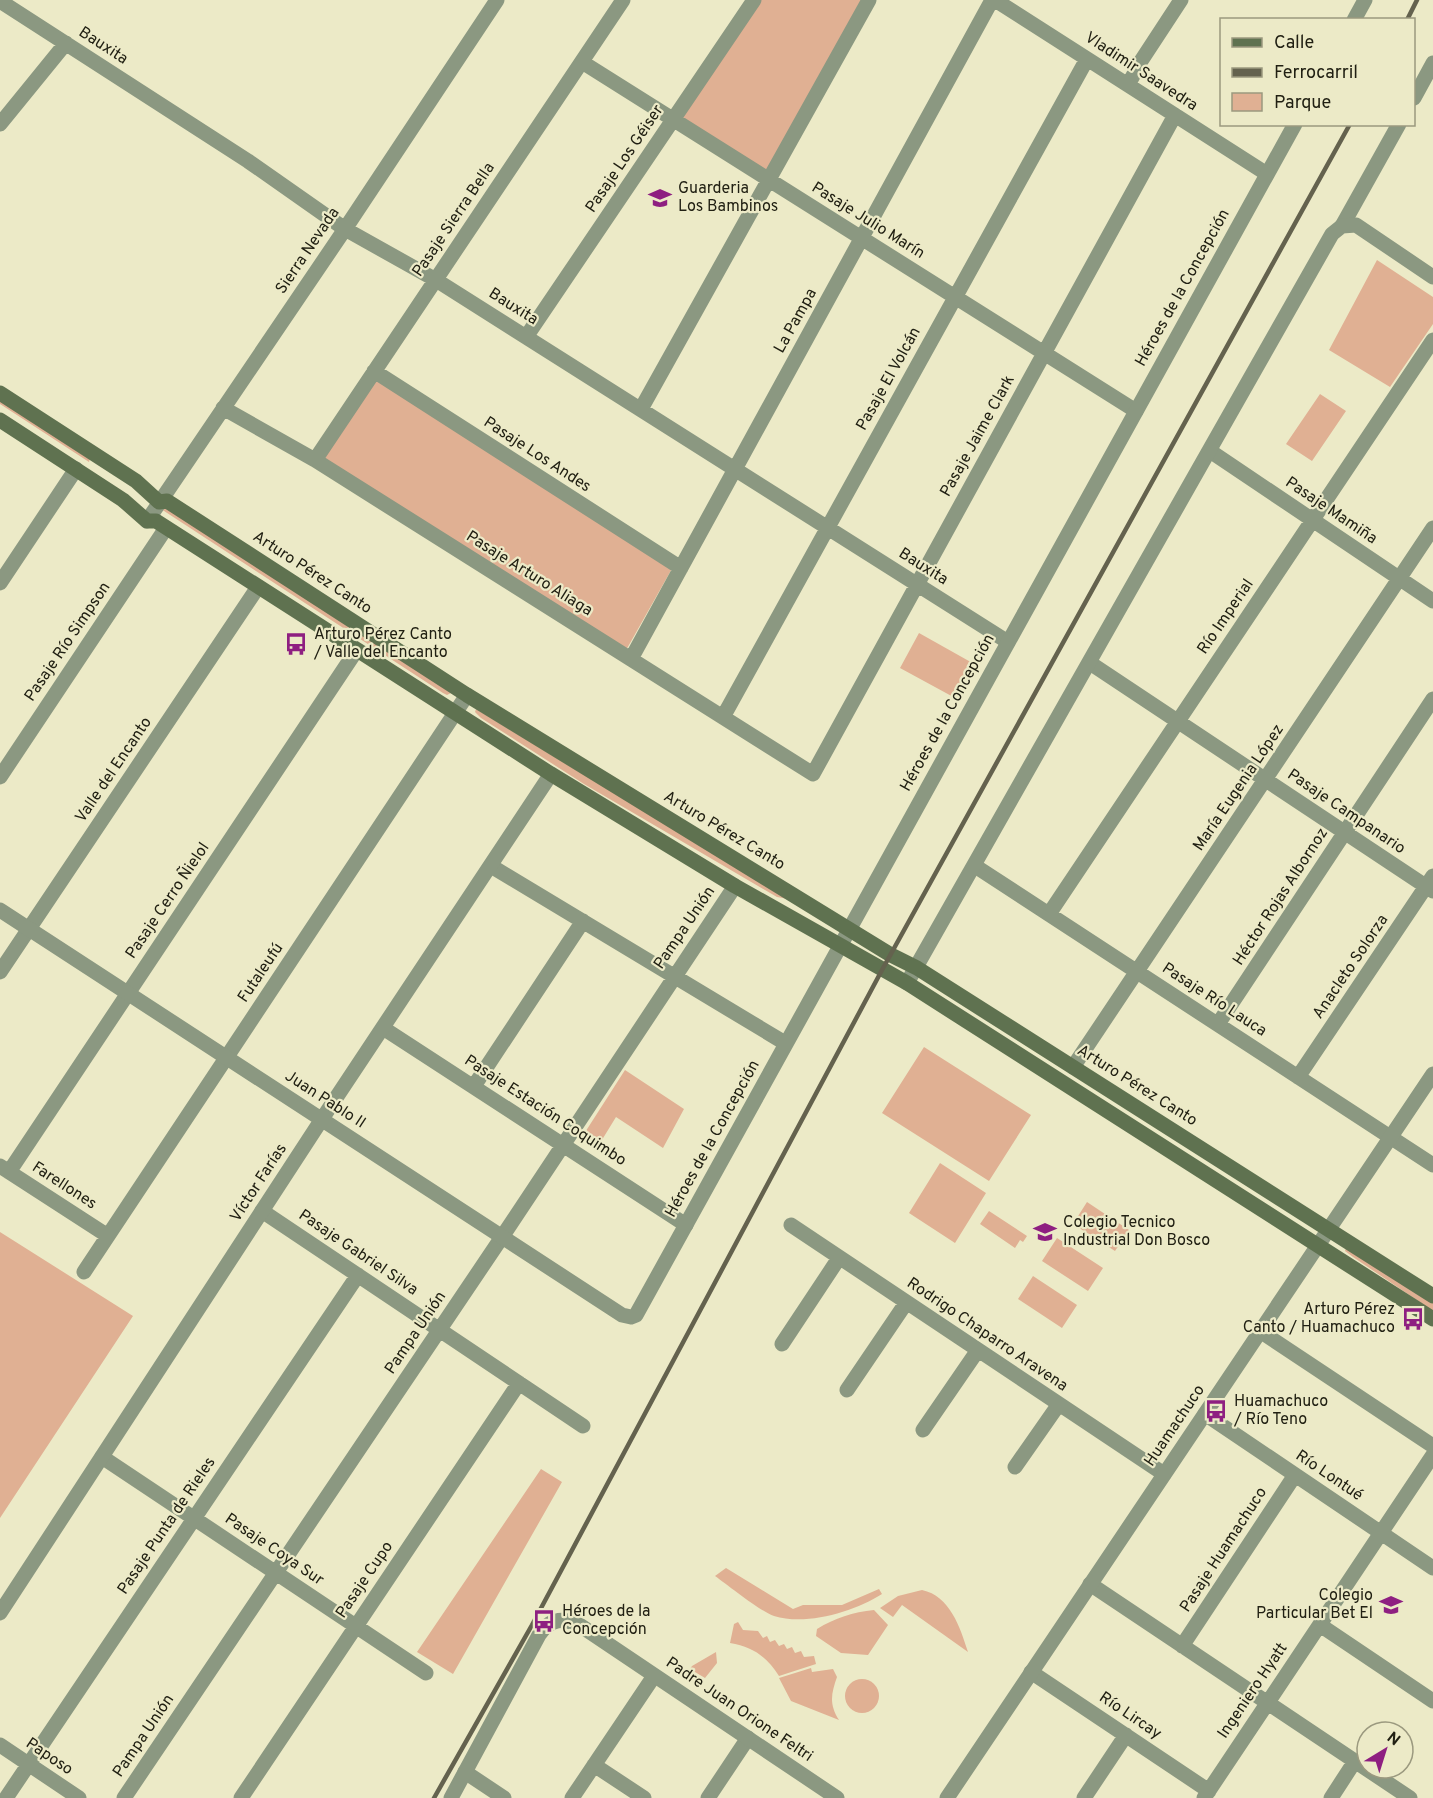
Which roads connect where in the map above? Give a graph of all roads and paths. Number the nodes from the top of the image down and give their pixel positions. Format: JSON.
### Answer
{"nodes":[{"id":1,"x":497,"y":0,"type":"edge"},
{"id":2,"x":623,"y":0,"type":"edge"},
{"id":3,"x":754,"y":0,"type":"edge"},
{"id":4,"x":869,"y":0,"type":"edge"},
{"id":5,"x":994,"y":0,"type":"edge"},
{"id":6,"x":1181,"y":0,"type":"edge"},
{"id":7,"x":1365,"y":0,"type":"edge"},
{"id":8,"x":0,"y":1,"type":"edge"},
{"id":9,"x":1355,"y":18,"type":"edge"},
{"id":10,"x":66,"y":43,"type":"junction"},
{"id":11,"x":1087,"y":59,"type":"junction"},
{"id":12,"x":582,"y":62,"type":"junction"},
{"id":13,"x":1433,"y":63,"type":"edge"},
{"id":14,"x":1128,"y":85,"type":"junction"},
{"id":15,"x":1415,"y":94,"type":"edge"},
{"id":16,"x":1175,"y":115,"type":"junction"},
{"id":17,"x":2,"y":119,"type":"edge"},
{"id":18,"x":673,"y":119,"type":"junction"},
{"id":19,"x":1294,"y":126,"type":"edge"},
{"id":20,"x":1398,"y":126,"type":"edge"},
{"id":21,"x":1267,"y":174,"type":"junction"},
{"id":22,"x":769,"y":180,"type":"junction"},
{"id":23,"x":1342,"y":226,"type":"junction"},
{"id":24,"x":345,"y":229,"type":"junction"},
{"id":25,"x":862,"y":238,"type":"junction"},
{"id":26,"x":1433,"y":277,"type":"edge"},
{"id":27,"x":436,"y":280,"type":"junction"},
{"id":28,"x":955,"y":297,"type":"junction"},
{"id":29,"x":526,"y":337,"type":"junction"},
{"id":30,"x":1433,"y":340,"type":"edge"},
{"id":31,"x":1044,"y":353,"type":"junction"},
{"id":32,"x":374,"y":371,"type":"junction"},
{"id":33,"x":0,"y":393,"type":"edge"},
{"id":34,"x":223,"y":408,"type":"junction"},
{"id":35,"x":640,"y":410,"type":"junction"},
{"id":36,"x":1136,"y":411,"type":"junction"},
{"id":37,"x":0,"y":420,"type":"edge"},
{"id":38,"x":1210,"y":451,"type":"junction"},
{"id":39,"x":315,"y":460,"type":"junction"},
{"id":40,"x":76,"y":469,"type":"junction"},
{"id":41,"x":735,"y":469,"type":"junction"},
{"id":42,"x":159,"y":502,"type":"junction"},
{"id":43,"x":1313,"y":520,"type":"junction"},
{"id":44,"x":147,"y":521,"type":"junction"},
{"id":45,"x":166,"y":528,"type":"junction"},
{"id":46,"x":827,"y":528,"type":"junction"},
{"id":47,"x":1433,"y":528,"type":"edge"},
{"id":48,"x":681,"y":568,"type":"junction"},
{"id":49,"x":1400,"y":579,"type":"junction"},
{"id":50,"x":0,"y":583,"type":"edge"},
{"id":51,"x":917,"y":584,"type":"junction"},
{"id":52,"x":258,"y":587,"type":"junction"},
{"id":53,"x":1433,"y":601,"type":"edge"},
{"id":54,"x":1008,"y":642,"type":"junction"},
{"id":55,"x":356,"y":651,"type":"junction"},
{"id":56,"x":631,"y":659,"type":"junction"},
{"id":57,"x":1090,"y":663,"type":"junction"},
{"id":58,"x":467,"y":694,"type":"junction"},
{"id":59,"x":1433,"y":699,"type":"edge"},
{"id":60,"x":455,"y":715,"type":"junction"},
{"id":61,"x":723,"y":717,"type":"junction"},
{"id":62,"x":1178,"y":722,"type":"junction"},
{"id":63,"x":551,"y":774,"type":"junction"},
{"id":64,"x":813,"y":774,"type":"joint"},
{"id":65,"x":0,"y":777,"type":"edge"},
{"id":66,"x":1265,"y":780,"type":"junction"},
{"id":67,"x":1345,"y":832,"type":"junction"},
{"id":68,"x":491,"y":866,"type":"junction"},
{"id":69,"x":975,"y":866,"type":"junction"},
{"id":70,"x":1431,"y":885,"type":"edge"},
{"id":71,"x":735,"y":886,"type":"junction"},
{"id":72,"x":0,"y":910,"type":"edge"},
{"id":73,"x":1049,"y":914,"type":"junction"},
{"id":74,"x":584,"y":921,"type":"junction"},
{"id":75,"x":29,"y":929,"type":"junction"},
{"id":76,"x":850,"y":929,"type":"junction"},
{"id":77,"x":840,"y":946,"type":"junction"},
{"id":78,"x":917,"y":968,"type":"junction"},
{"id":79,"x":0,"y":972,"type":"edge"},
{"id":80,"x":1138,"y":972,"type":"junction"},
{"id":81,"x":675,"y":976,"type":"junction"},
{"id":82,"x":907,"y":983,"type":"junction"},
{"id":83,"x":128,"y":993,"type":"junction"},
{"id":84,"x":1218,"y":1024,"type":"junction"},
{"id":85,"x":383,"y":1028,"type":"junction"},
{"id":86,"x":785,"y":1043,"type":"junction"},
{"id":87,"x":227,"y":1057,"type":"junction"},
{"id":88,"x":1073,"y":1067,"type":"junction"},
{"id":89,"x":1433,"y":1074,"type":"edge"},
{"id":90,"x":1298,"y":1077,"type":"junction"},
{"id":91,"x":474,"y":1086,"type":"junction"},
{"id":92,"x":322,"y":1119,"type":"junction"},
{"id":93,"x":1391,"y":1137,"type":"junction"},
{"id":94,"x":563,"y":1145,"type":"junction"},
{"id":95,"x":1433,"y":1165,"type":"edge"},
{"id":96,"x":4,"y":1169,"type":"edge"},
{"id":97,"x":262,"y":1211,"type":"junction"},
{"id":98,"x":686,"y":1225,"type":"junction"},
{"id":99,"x":791,"y":1225,"type":"dead end"},
{"id":100,"x":1329,"y":1230,"type":"junction"},
{"id":101,"x":108,"y":1236,"type":"junction"},
{"id":102,"x":502,"y":1237,"type":"junction"},
{"id":103,"x":1317,"y":1245,"type":"junction"},
{"id":104,"x":839,"y":1257,"type":"junction"},
{"id":105,"x":84,"y":1272,"type":"dead end"},
{"id":106,"x":358,"y":1275,"type":"junction"},
{"id":107,"x":1433,"y":1296,"type":"edge"},
{"id":108,"x":906,"y":1303,"type":"junction"},
{"id":109,"x":631,"y":1317,"type":"joint"},
{"id":110,"x":1433,"y":1319,"type":"edge"},
{"id":111,"x":440,"y":1329,"type":"junction"},
{"id":112,"x":1260,"y":1331,"type":"junction"},
{"id":113,"x":782,"y":1344,"type":"dead end"},
{"id":114,"x":978,"y":1350,"type":"junction"},
{"id":115,"x":519,"y":1383,"type":"junction"},
{"id":116,"x":847,"y":1390,"type":"dead end"},
{"id":117,"x":1059,"y":1404,"type":"junction"},
{"id":118,"x":1205,"y":1414,"type":"junction"},
{"id":119,"x":583,"y":1426,"type":"dead end"},
{"id":120,"x":923,"y":1430,"type":"dead end"},
{"id":121,"x":1433,"y":1446,"type":"edge"},
{"id":122,"x":1433,"y":1455,"type":"edge"},
{"id":123,"x":102,"y":1457,"type":"junction"},
{"id":124,"x":1016,"y":1467,"type":"dead end"},
{"id":125,"x":1164,"y":1474,"type":"junction"},
{"id":126,"x":1295,"y":1475,"type":"junction"},
{"id":127,"x":194,"y":1519,"type":"junction"},
{"id":128,"x":1381,"y":1533,"type":"junction"},
{"id":129,"x":1433,"y":1568,"type":"edge"},
{"id":130,"x":276,"y":1573,"type":"junction"},
{"id":131,"x":1090,"y":1584,"type":"junction"},
{"id":132,"x":0,"y":1613,"type":"edge"},
{"id":133,"x":1320,"y":1624,"type":"junction"},
{"id":134,"x":356,"y":1627,"type":"junction"},
{"id":135,"x":1182,"y":1646,"type":"junction"},
{"id":136,"x":1031,"y":1672,"type":"junction"},
{"id":137,"x":426,"y":1673,"type":"dead end"},
{"id":138,"x":654,"y":1676,"type":"junction"},
{"id":139,"x":1433,"y":1701,"type":"edge"},
{"id":140,"x":1268,"y":1702,"type":"junction"},
{"id":141,"x":1126,"y":1735,"type":"junction"},
{"id":142,"x":748,"y":1738,"type":"junction"},
{"id":143,"x":0,"y":1745,"type":"edge"},
{"id":144,"x":1355,"y":1761,"type":"joint"},
{"id":145,"x":29,"y":1764,"type":"junction"},
{"id":146,"x":594,"y":1765,"type":"junction"},
{"id":147,"x":465,"y":1772,"type":"junction"},
{"id":148,"x":1383,"y":1780,"type":"edge"},
{"id":149,"x":1206,"y":1794,"type":"edge"},
{"id":150,"x":833,"y":1797,"type":"edge"},
{"id":151,"x":6,"y":1798,"type":"edge"},
{"id":152,"x":79,"y":1798,"type":"edge"},
{"id":153,"x":124,"y":1798,"type":"edge"},
{"id":154,"x":241,"y":1798,"type":"edge"},
{"id":155,"x":451,"y":1798,"type":"edge"},
{"id":156,"x":504,"y":1798,"type":"edge"},
{"id":157,"x":572,"y":1798,"type":"edge"},
{"id":158,"x":644,"y":1798,"type":"edge"},
{"id":159,"x":708,"y":1798,"type":"edge"},
{"id":160,"x":946,"y":1798,"type":"edge"},
{"id":161,"x":1084,"y":1798,"type":"edge"},
{"id":162,"x":1331,"y":1798,"type":"edge"},
{"id":163,"x":1410,"y":1798,"type":"edge"}],
"edges":[{"from":1,"to":24,"type":"street","name":"Sierra Nevada"},
{"from":2,"to":12,"type":"street","name":"Pasaje Sierra Bella"},
{"from":3,"to":18,"type":"street","name":"Pasaje Los Géiser"},
{"from":4,"to":22,"type":"street"},
{"from":5,"to":11,"type":"street","name":"Vladimir Saavedra"},
{"from":5,"to":25,"type":"street","name":"La Pampa"},
{"from":6,"to":14,"type":"street"},
{"from":7,"to":9,"type":"street"},
{"from":8,"to":10,"type":"street","name":"Bauxita"},
{"from":10,"to":17,"type":"street"},
{"from":10,"to":24,"type":"street","name":"Bauxita"},
{"from":11,"to":14,"type":"street","name":"Vladimir Saavedra"},
{"from":11,"to":28,"type":"street","name":"Pasaje El Volcán"},
{"from":12,"to":18,"type":"street","name":"Pasaje Julio Marín"},
{"from":12,"to":27,"type":"street","name":"Pasaje Sierra Bella"},
{"from":13,"to":15,"type":"street"},
{"from":14,"to":16,"type":"street","name":"Vladimir Saavedra"},
{"from":16,"to":21,"type":"street","name":"Vladimir Saavedra"},
{"from":16,"to":31,"type":"street","name":"Pasaje Jaime Clark"},
{"from":18,"to":22,"type":"street","name":"Pasaje Julio Marín"},
{"from":18,"to":29,"type":"street","name":"Pasaje Los Géiser"},
{"from":19,"to":21,"type":"street","name":"Héroes de la Concepción"},
{"from":20,"to":23,"type":"street"},
{"from":21,"to":36,"type":"street","name":"Héroes de la Concepción"},
{"from":22,"to":25,"type":"street","name":"Pasaje Julio Marín"},
{"from":22,"to":35,"type":"street"},
{"from":23,"to":26,"type":"street"},
{"from":23,"to":38,"type":"street"},
{"from":24,"to":27,"type":"street","name":"Bauxita"},
{"from":24,"to":34,"type":"street","name":"Sierra Nevada"},
{"from":25,"to":28,"type":"street","name":"Pasaje Julio Marín"},
{"from":25,"to":41,"type":"street","name":"La Pampa"},
{"from":27,"to":29,"type":"street","name":"Bauxita"},
{"from":27,"to":32,"type":"street","name":"Pasaje Sierra Bella"},
{"from":28,"to":31,"type":"street","name":"Pasaje Julio Marín"},
{"from":28,"to":46,"type":"street","name":"Pasaje El Volcán"},
{"from":29,"to":35,"type":"street","name":"Bauxita"},
{"from":30,"to":43,"type":"street","name":"Río Imperial"},
{"from":31,"to":36,"type":"street","name":"Pasaje Julio Marín"},
{"from":31,"to":51,"type":"street","name":"Pasaje Jaime Clark"},
{"from":32,"to":39,"type":"street","name":"Pasaje Sierra Bella"},
{"from":32,"to":48,"type":"street","name":"Pasaje Los Andes"},
{"from":33,"to":42,"type":"main road","name":"Arturo Pérez Canto"},
{"from":34,"to":39,"type":"street","name":"Pasaje Arturo Aliaga"},
{"from":34,"to":42,"type":"street","name":"Sierra Nevada"},
{"from":35,"to":41,"type":"street","name":"Bauxita"},
{"from":36,"to":54,"type":"street","name":"Héroes de la Concepción"},
{"from":37,"to":40,"type":"main road"},
{"from":38,"to":43,"type":"street","name":"Pasaje Mamiña"},
{"from":38,"to":57,"type":"street"},
{"from":39,"to":56,"type":"street","name":"Pasaje Arturo Aliaga"},
{"from":40,"to":44,"type":"main road"},
{"from":40,"to":50,"type":"street"},
{"from":41,"to":46,"type":"street","name":"Bauxita"},
{"from":41,"to":48,"type":"street","name":"La Pampa"},
{"from":42,"to":44,"type":"street","name":"Sierra Nevada"},
{"from":42,"to":58,"type":"main road","name":"Arturo Pérez Canto"},
{"from":43,"to":49,"type":"street","name":"Pasaje Mamiña"},
{"from":43,"to":62,"type":"street","name":"Río Imperial"},
{"from":44,"to":45,"type":"main road"},
{"from":45,"to":52,"type":"main road"},
{"from":45,"to":65,"type":"street","name":"Pasaje Río Simpson"},
{"from":46,"to":51,"type":"street","name":"Bauxita"},
{"from":46,"to":61,"type":"street","name":"Pasaje El Volcán"},
{"from":47,"to":49,"type":"street","name":"María Eugenia López"},
{"from":48,"to":56,"type":"street","name":"La Pampa"},
{"from":49,"to":53,"type":"street","name":"Pasaje Mamiña"},
{"from":49,"to":66,"type":"street","name":"María Eugenia López"},
{"from":51,"to":54,"type":"street","name":"Bauxita"},
{"from":51,"to":64,"type":"street","name":"Pasaje Jaime Clark"},
{"from":52,"to":55,"type":"main road"},
{"from":52,"to":75,"type":"street","name":"Valle del Encanto"},
{"from":54,"to":76,"type":"street","name":"Héroes de la Concepción"},
{"from":55,"to":60,"type":"main road"},
{"from":55,"to":83,"type":"street","name":"Pasaje Cerro Ñielol"},
{"from":56,"to":61,"type":"street","name":"Pasaje Arturo Aliaga"},
{"from":57,"to":62,"type":"street","name":"Pasaje Campanario"},
{"from":57,"to":69,"type":"street"},
{"from":58,"to":60,"type":"street","name":"Futaleufú"},
{"from":58,"to":76,"type":"main road","name":"Arturo Pérez Canto"},
{"from":59,"to":67,"type":"street","name":"Héctor Rojas Albornoz"},
{"from":60,"to":63,"type":"main road"},
{"from":60,"to":87,"type":"street","name":"Futaleufú"},
{"from":61,"to":64,"type":"street","name":"Pasaje Arturo Aliaga"},
{"from":62,"to":66,"type":"street","name":"Pasaje Campanario"},
{"from":62,"to":73,"type":"street","name":"Río Imperial"},
{"from":63,"to":68,"type":"street","name":"Víctor Farías"},
{"from":63,"to":71,"type":"main road"},
{"from":66,"to":67,"type":"street","name":"Pasaje Campanario"},
{"from":66,"to":80,"type":"street","name":"María Eugenia López"},
{"from":67,"to":70,"type":"street","name":"Pasaje Campanario"},
{"from":67,"to":84,"type":"street","name":"Héctor Rojas Albornoz"},
{"from":68,"to":74,"type":"street"},
{"from":68,"to":85,"type":"street","name":"Víctor Farías"},
{"from":69,"to":73,"type":"street","name":"Pasaje Río Lauca"},
{"from":69,"to":78,"type":"street"},
{"from":70,"to":90,"type":"street","name":"Anacleto Solorza"},
{"from":71,"to":77,"type":"main road"},
{"from":71,"to":81,"type":"street","name":"Pampa Unión"},
{"from":72,"to":75,"type":"street","name":"Juan Pablo II"},
{"from":73,"to":80,"type":"street","name":"Pasaje Río Lauca"},
{"from":74,"to":81,"type":"street"},
{"from":74,"to":91,"type":"street"},
{"from":75,"to":79,"type":"street","name":"Valle del Encanto"},
{"from":75,"to":83,"type":"street","name":"Juan Pablo II"},
{"from":76,"to":77,"type":"street","name":"Héroes de la Concepción"},
{"from":76,"to":78,"type":"main road","name":"Arturo Pérez Canto"},
{"from":77,"to":82,"type":"main road"},
{"from":77,"to":86,"type":"street","name":"Héroes de la Concepción"},
{"from":78,"to":82,"type":"street"},
{"from":78,"to":88,"type":"main road","name":"Arturo Pérez Canto"},
{"from":80,"to":84,"type":"street","name":"Pasaje Río Lauca"},
{"from":80,"to":88,"type":"street","name":"María Eugenia López"},
{"from":81,"to":86,"type":"street"},
{"from":81,"to":94,"type":"street","name":"Pampa Unión"},
{"from":82,"to":103,"type":"main road"},
{"from":83,"to":87,"type":"street","name":"Juan Pablo II"},
{"from":83,"to":96,"type":"street","name":"Pasaje Cerro Ñielol"},
{"from":84,"to":90,"type":"street","name":"Pasaje Río Lauca"},
{"from":85,"to":91,"type":"street","name":"Pasaje Estación Coquimbo"},
{"from":85,"to":92,"type":"street","name":"Víctor Farías"},
{"from":86,"to":98,"type":"street","name":"Héroes de la Concepción"},
{"from":87,"to":92,"type":"street","name":"Juan Pablo II"},
{"from":87,"to":101,"type":"street","name":"Futaleufú"},
{"from":88,"to":100,"type":"main road","name":"Arturo Pérez Canto"},
{"from":89,"to":93,"type":"street","name":"Huamachuco"},
{"from":90,"to":93,"type":"street","name":"Pasaje Río Lauca"},
{"from":91,"to":94,"type":"street","name":"Pasaje Estación Coquimbo"},
{"from":92,"to":97,"type":"street","name":"Víctor Farías"},
{"from":92,"to":102,"type":"street","name":"Juan Pablo II"},
{"from":93,"to":95,"type":"street","name":"Pasaje Río Lauca"},
{"from":93,"to":100,"type":"street","name":"Huamachuco"},
{"from":94,"to":98,"type":"street","name":"Pasaje Estación Coquimbo"},
{"from":94,"to":102,"type":"street","name":"Pampa Unión"},
{"from":96,"to":101,"type":"street","name":"Farellones"},
{"from":97,"to":106,"type":"street","name":"Pasaje Gabriel Silva"},
{"from":97,"to":123,"type":"street","name":"Víctor Farías"},
{"from":98,"to":109,"type":"street","name":"Héroes de la Concepción"},
{"from":99,"to":104,"type":"street","name":"Rodrigo Chaparro Aravena"},
{"from":100,"to":103,"type":"street","name":"Huamachuco"},
{"from":100,"to":107,"type":"main road","name":"Arturo Pérez Canto"},
{"from":101,"to":105,"type":"street","name":"Futaleufú"},
{"from":102,"to":109,"type":"street","name":"Juan Pablo II"},
{"from":102,"to":111,"type":"street","name":"Pampa Unión"},
{"from":103,"to":110,"type":"main road"},
{"from":103,"to":112,"type":"street","name":"Huamachuco"},
{"from":104,"to":108,"type":"street","name":"Rodrigo Chaparro Aravena"},
{"from":104,"to":113,"type":"street"},
{"from":106,"to":111,"type":"street","name":"Pasaje Gabriel Silva"},
{"from":106,"to":127,"type":"street","name":"Pasaje Punta de Rieles"},
{"from":108,"to":114,"type":"street","name":"Rodrigo Chaparro Aravena"},
{"from":108,"to":116,"type":"street"},
{"from":111,"to":115,"type":"street","name":"Pasaje Gabriel Silva"},
{"from":111,"to":130,"type":"street","name":"Pampa Unión"},
{"from":112,"to":118,"type":"street","name":"Huamachuco"},
{"from":112,"to":121,"type":"street"},
{"from":114,"to":117,"type":"street","name":"Rodrigo Chaparro Aravena"},
{"from":114,"to":120,"type":"street"},
{"from":115,"to":119,"type":"street","name":"Pasaje Gabriel Silva"},
{"from":115,"to":134,"type":"street","name":"Pasaje Cupo"},
{"from":117,"to":124,"type":"street"},
{"from":117,"to":125,"type":"street","name":"Rodrigo Chaparro Aravena"},
{"from":118,"to":125,"type":"street","name":"Huamachuco"},
{"from":118,"to":126,"type":"street","name":"Río Lontué"},
{"from":122,"to":128,"type":"street","name":"Ingeniero Hyatt"},
{"from":123,"to":127,"type":"street","name":"Pasaje Coya Sur"},
{"from":123,"to":132,"type":"street","name":"Víctor Farías"},
{"from":125,"to":131,"type":"street","name":"Huamachuco"},
{"from":126,"to":128,"type":"street","name":"Río Lontué"},
{"from":126,"to":135,"type":"street","name":"Pasaje Huamachuco"},
{"from":127,"to":130,"type":"street","name":"Pasaje Coya Sur"},
{"from":127,"to":145,"type":"street","name":"Pasaje Punta de Rieles"},
{"from":128,"to":129,"type":"street","name":"Río Lontué"},
{"from":128,"to":133,"type":"street","name":"Ingeniero Hyatt"},
{"from":130,"to":134,"type":"street","name":"Pasaje Coya Sur"},
{"from":130,"to":153,"type":"street","name":"Pampa Unión"},
{"from":131,"to":135,"type":"street"},
{"from":131,"to":136,"type":"street","name":"Huamachuco"},
{"from":133,"to":139,"type":"street"},
{"from":133,"to":140,"type":"street","name":"Ingeniero Hyatt"},
{"from":134,"to":137,"type":"street","name":"Pasaje Coya Sur"},
{"from":134,"to":154,"type":"street","name":"Pasaje Cupo"},
{"from":135,"to":140,"type":"street"},
{"from":136,"to":141,"type":"street","name":"Río Lircay"},
{"from":136,"to":160,"type":"street","name":"Huamachuco"},
{"from":138,"to":142,"type":"street","name":"Padre Juan Orione Feltri"},
{"from":138,"to":146,"type":"street"},
{"from":138,"to":147,"type":"street","name":"Padre Juan Orione Feltri"},
{"from":140,"to":144,"type":"street"},
{"from":140,"to":149,"type":"street","name":"Ingeniero Hyatt"},
{"from":141,"to":149,"type":"street","name":"Río Lircay"},
{"from":141,"to":161,"type":"street"},
{"from":142,"to":150,"type":"street","name":"Padre Juan Orione Feltri"},
{"from":142,"to":159,"type":"street"},
{"from":143,"to":145,"type":"street","name":"Paposo"},
{"from":144,"to":162,"type":"street"},
{"from":145,"to":151,"type":"street","name":"Pasaje Punta de Rieles"},
{"from":145,"to":152,"type":"street","name":"Paposo"},
{"from":146,"to":157,"type":"street"},
{"from":146,"to":158,"type":"street"},
{"from":147,"to":155,"type":"street"},
{"from":147,"to":156,"type":"street"},
{"from":148,"to":163,"type":"street"}]}
